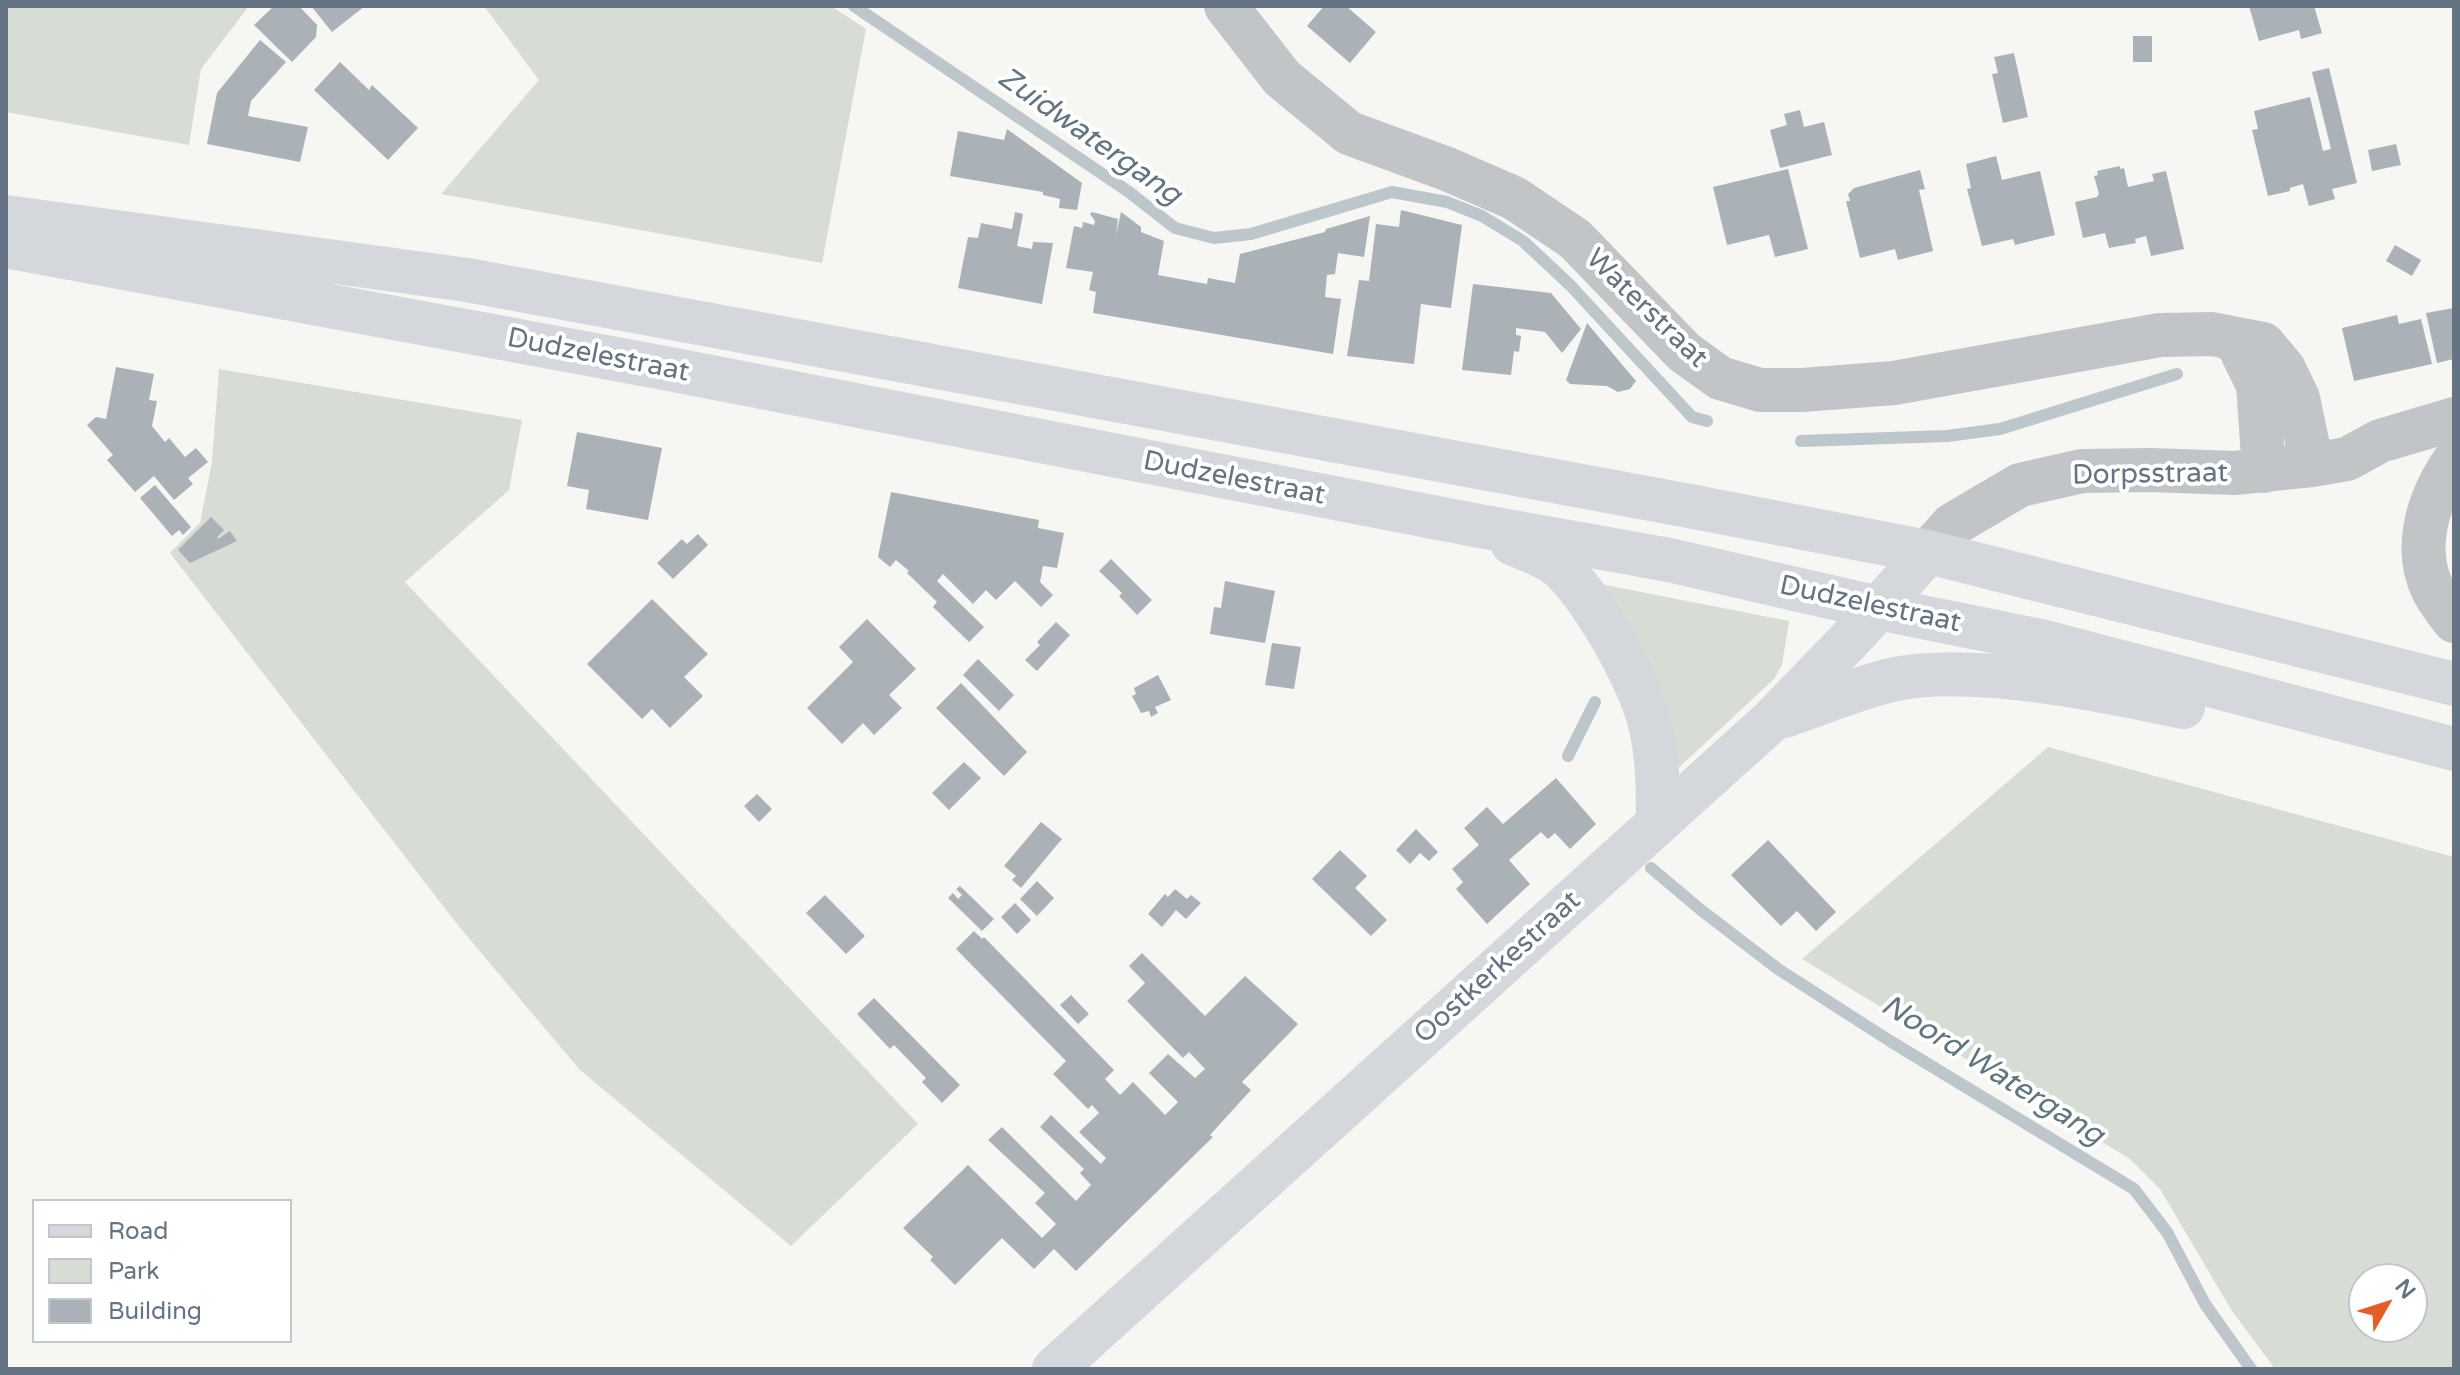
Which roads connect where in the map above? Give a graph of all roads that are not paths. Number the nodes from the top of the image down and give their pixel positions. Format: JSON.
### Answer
{"nodes":[{"id":1,"x":1226,"y":6,"type":"edge"},
{"id":2,"x":6,"y":217,"type":"edge"},
{"id":3,"x":6,"y":246,"type":"edge"},
{"id":4,"x":2236,"y":340,"type":"junction"},
{"id":5,"x":2454,"y":419,"type":"edge"},
{"id":6,"x":2454,"y":458,"type":"edge"},
{"id":7,"x":2329,"y":462,"type":"junction"},
{"id":8,"x":2264,"y":471,"type":"junction"},
{"id":9,"x":1474,"y":525,"type":"junction"},
{"id":10,"x":1928,"y":552,"type":"junction"},
{"id":11,"x":1878,"y":608,"type":"junction"},
{"id":12,"x":2454,"y":621,"type":"edge"},
{"id":13,"x":2454,"y":684,"type":"edge"},
{"id":14,"x":1771,"y":721,"type":"junction"},
{"id":15,"x":2454,"y":749,"type":"edge"},
{"id":16,"x":2454,"y":765,"type":"edge"},
{"id":17,"x":1658,"y":823,"type":"junction"},
{"id":18,"x":1054,"y":1369,"type":"edge"}],
"edges":[{"from":1,"to":4,"type":"street","name":"Waterstraat"},
{"from":2,"to":10,"type":"main road","name":"Dudzelestraat"},
{"from":3,"to":9,"type":"main road","name":"Dudzelestraat"},
{"from":4,"to":7,"type":"street","name":"Waterstraat"},
{"from":4,"to":8,"type":"street"},
{"from":5,"to":7,"type":"street","name":"Dorpsstraat"},
{"from":6,"to":7,"type":"street","name":"Dorpsstraat"},
{"from":6,"to":12,"type":"street"},
{"from":7,"to":8,"type":"street","name":"Dorpsstraat"},
{"from":8,"to":10,"type":"street","name":"Dorpsstraat"},
{"from":9,"to":11,"type":"main road","name":"Dudzelestraat"},
{"from":9,"to":17,"type":"main road"},
{"from":10,"to":11,"type":"main road","name":"Oostkerkestraat"},
{"from":10,"to":13,"type":"main road","name":"Dudzelestraat"},
{"from":11,"to":14,"type":"main road","name":"Oostkerkestraat"},
{"from":11,"to":15,"type":"main road","name":"Dudzelestraat"},
{"from":14,"to":16,"type":"main road"},
{"from":14,"to":17,"type":"main road","name":"Oostkerkestraat"},
{"from":17,"to":18,"type":"main road","name":"Oostkerkestraat"}]}
